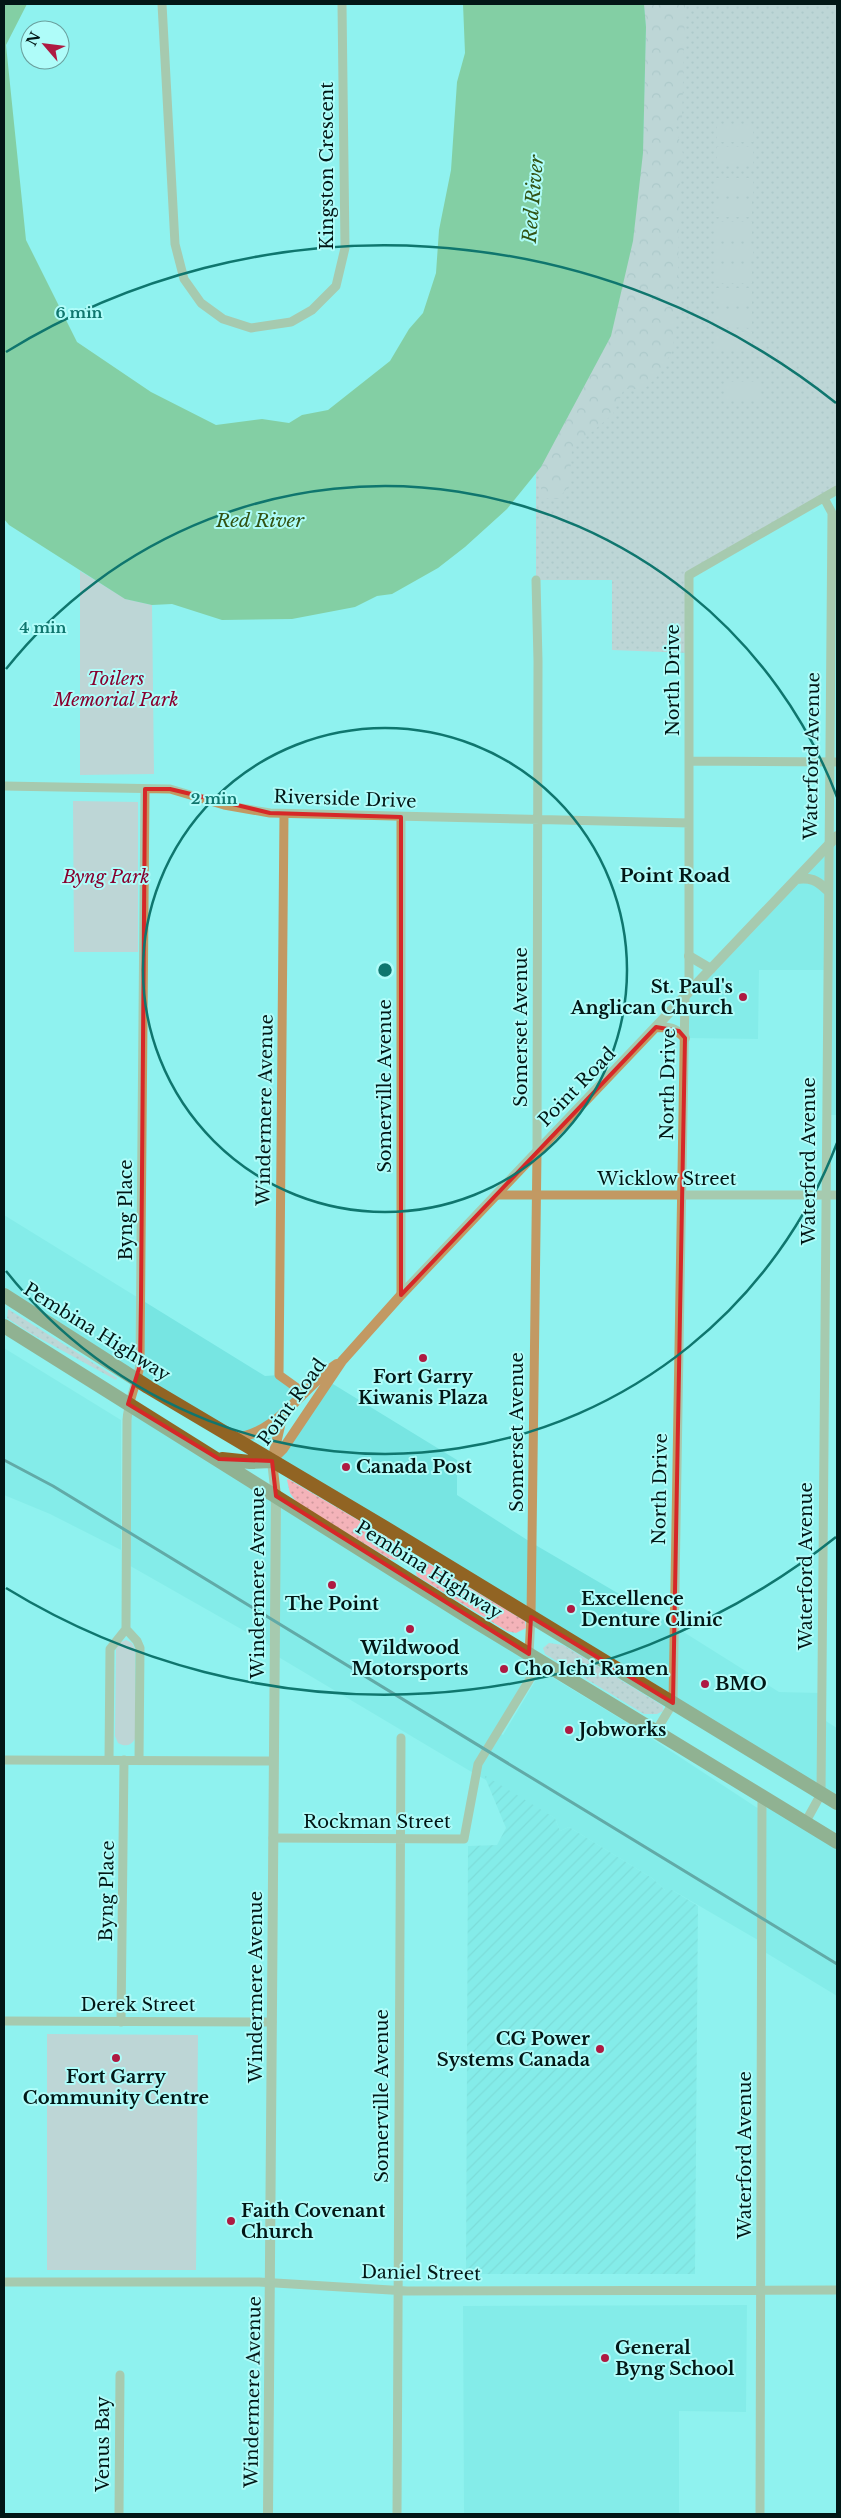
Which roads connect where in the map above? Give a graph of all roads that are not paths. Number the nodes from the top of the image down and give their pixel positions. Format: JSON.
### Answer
{"nodes":[{"id":1,"x":162,"y":4,"type":"edge"},
{"id":2,"x":342,"y":4,"type":"edge"},
{"id":3,"x":837,"y":490,"type":"edge"},
{"id":4,"x":824,"y":498,"type":"junction"},
{"id":5,"x":536,"y":580,"type":"dead end"},
{"id":6,"x":690,"y":761,"type":"junction"},
{"id":7,"x":833,"y":762,"type":"edge"},
{"id":8,"x":4,"y":786,"type":"edge"},
{"id":9,"x":145,"y":789,"type":"junction"},
{"id":10,"x":284,"y":814,"type":"junction"},
{"id":11,"x":401,"y":818,"type":"junction"},
{"id":12,"x":537,"y":821,"type":"junction"},
{"id":13,"x":688,"y":823,"type":"junction"},
{"id":14,"x":837,"y":836,"type":"edge"},
{"id":15,"x":827,"y":847,"type":"junction"},
{"id":16,"x":796,"y":879,"type":"junction"},
{"id":17,"x":827,"y":890,"type":"junction"},
{"id":18,"x":690,"y":956,"type":"junction"},
{"id":19,"x":711,"y":969,"type":"junction"},
{"id":20,"x":685,"y":996,"type":"junction"},
{"id":21,"x":656,"y":1027,"type":"junction"},
{"id":22,"x":685,"y":1038,"type":"junction"},
{"id":23,"x":537,"y":1153,"type":"junction"},
{"id":24,"x":497,"y":1195,"type":"junction"},
{"id":25,"x":535,"y":1195,"type":"junction"},
{"id":26,"x":682,"y":1195,"type":"junction"},
{"id":27,"x":825,"y":1195,"type":"junction"},
{"id":28,"x":837,"y":1195,"type":"edge"},
{"id":29,"x":4,"y":1295,"type":"edge"},
{"id":30,"x":401,"y":1295,"type":"junction"},
{"id":31,"x":4,"y":1326,"type":"edge"},
{"id":32,"x":342,"y":1361,"type":"junction"},
{"id":33,"x":138,"y":1380,"type":"junction"},
{"id":34,"x":304,"y":1393,"type":"junction"},
{"id":35,"x":128,"y":1404,"type":"junction"},
{"id":36,"x":283,"y":1413,"type":"junction"},
{"id":37,"x":306,"y":1414,"type":"junction"},
{"id":38,"x":232,"y":1438,"type":"junction"},
{"id":39,"x":219,"y":1459,"type":"junction"},
{"id":40,"x":272,"y":1461,"type":"junction"},
{"id":41,"x":276,"y":1496,"type":"junction"},
{"id":42,"x":531,"y":1616,"type":"junction"},
{"id":43,"x":126,"y":1629,"type":"junction"},
{"id":44,"x":529,"y":1654,"type":"junction"},
{"id":45,"x":541,"y":1661,"type":"junction"},
{"id":46,"x":673,"y":1703,"type":"junction"},
{"id":47,"x":656,"y":1731,"type":"junction"},
{"id":48,"x":401,"y":1738,"type":"dead end"},
{"id":49,"x":4,"y":1760,"type":"edge"},
{"id":50,"x":109,"y":1760,"type":"junction"},
{"id":51,"x":124,"y":1760,"type":"junction"},
{"id":52,"x":139,"y":1760,"type":"junction"},
{"id":53,"x":273,"y":1761,"type":"junction"},
{"id":54,"x":820,"y":1794,"type":"junction"},
{"id":55,"x":762,"y":1796,"type":"junction"},
{"id":56,"x":837,"y":1803,"type":"edge"},
{"id":57,"x":805,"y":1822,"type":"junction"},
{"id":58,"x":273,"y":1838,"type":"junction"},
{"id":59,"x":399,"y":1838,"type":"junction"},
{"id":60,"x":837,"y":1842,"type":"edge"},
{"id":61,"x":4,"y":2021,"type":"edge"},
{"id":62,"x":121,"y":2022,"type":"junction"},
{"id":63,"x":272,"y":2022,"type":"junction"},
{"id":64,"x":4,"y":2282,"type":"edge"},
{"id":65,"x":271,"y":2283,"type":"junction"},
{"id":66,"x":398,"y":2290,"type":"junction"},
{"id":67,"x":760,"y":2290,"type":"junction"},
{"id":68,"x":837,"y":2290,"type":"edge"},
{"id":69,"x":120,"y":2375,"type":"dead end"},
{"id":70,"x":119,"y":2514,"type":"edge"},
{"id":71,"x":268,"y":2514,"type":"edge"},
{"id":72,"x":397,"y":2514,"type":"edge"},
{"id":73,"x":760,"y":2514,"type":"edge"}],
"edges":[{"from":1,"to":2,"type":"street","name":"Kingston Crescent"},
{"from":3,"to":4,"type":"street","name":"North Drive"},
{"from":4,"to":6,"type":"street","name":"North Drive"},
{"from":4,"to":7,"type":"street","name":"Waterford Avenue"},
{"from":5,"to":12,"type":"street","name":"Somerset Avenue"},
{"from":6,"to":7,"type":"street"},
{"from":6,"to":13,"type":"street","name":"North Drive"},
{"from":7,"to":15,"type":"street","name":"Waterford Avenue"},
{"from":8,"to":9,"type":"street","name":"Riverside Drive"},
{"from":9,"to":10,"type":"street","name":"Riverside Drive"},
{"from":9,"to":33,"type":"street","name":"Byng Place"},
{"from":10,"to":11,"type":"street","name":"Riverside Drive"},
{"from":10,"to":34,"type":"street","name":"Windermere Avenue"},
{"from":11,"to":12,"type":"street","name":"Riverside Drive"},
{"from":11,"to":30,"type":"street","name":"Somerville Avenue"},
{"from":12,"to":13,"type":"street","name":"Riverside Drive"},
{"from":12,"to":23,"type":"street","name":"Somerset Avenue"},
{"from":13,"to":18,"type":"street","name":"North Drive"},
{"from":14,"to":15,"type":"street","name":"Point Road"},
{"from":15,"to":16,"type":"street","name":"Point Road"},
{"from":15,"to":17,"type":"street","name":"Waterford Avenue"},
{"from":16,"to":17,"type":"street"},
{"from":16,"to":19,"type":"street","name":"Point Road"},
{"from":17,"to":27,"type":"street","name":"Waterford Avenue"},
{"from":18,"to":19,"type":"street"},
{"from":18,"to":20,"type":"street","name":"North Drive"},
{"from":19,"to":20,"type":"street","name":"Point Road"},
{"from":20,"to":21,"type":"street","name":"Point Road"},
{"from":20,"to":22,"type":"street","name":"North Drive"},
{"from":21,"to":22,"type":"street"},
{"from":21,"to":23,"type":"street","name":"Point Road"},
{"from":22,"to":26,"type":"street","name":"North Drive"},
{"from":23,"to":24,"type":"street","name":"Point Road"},
{"from":23,"to":25,"type":"street","name":"Somerset Avenue"},
{"from":24,"to":25,"type":"street","name":"Wicklow Street"},
{"from":24,"to":30,"type":"street","name":"Point Road"},
{"from":25,"to":26,"type":"street","name":"Wicklow Street"},
{"from":25,"to":42,"type":"street","name":"Somerset Avenue"},
{"from":26,"to":27,"type":"street","name":"Wicklow Street"},
{"from":26,"to":46,"type":"street","name":"North Drive"},
{"from":27,"to":28,"type":"street","name":"Wicklow Street"},
{"from":27,"to":54,"type":"street","name":"Waterford Avenue"},
{"from":29,"to":33,"type":"main road","name":"Pembina Highway"},
{"from":30,"to":32,"type":"street","name":"Point Road"},
{"from":31,"to":35,"type":"main road","name":"Pembina Highway"},
{"from":32,"to":34,"type":"street","name":"Point Road"},
{"from":32,"to":37,"type":"street","name":"Point Road"},
{"from":33,"to":35,"type":"street","name":"Byng Place"},
{"from":33,"to":38,"type":"main road","name":"Pembina Highway"},
{"from":34,"to":36,"type":"street","name":"Point Road"},
{"from":34,"to":37,"type":"street"},
{"from":35,"to":39,"type":"main road","name":"Pembina Highway"},
{"from":35,"to":43,"type":"street","name":"Byng Place"},
{"from":36,"to":38,"type":"street"},
{"from":36,"to":40,"type":"street","name":"Point Road"},
{"from":37,"to":40,"type":"street","name":"Point Road"},
{"from":38,"to":40,"type":"main road","name":"Pembina Highway"},
{"from":39,"to":40,"type":"main road"},
{"from":39,"to":41,"type":"main road","name":"Pembina Highway"},
{"from":40,"to":41,"type":"street","name":"Windermere Avenue"},
{"from":40,"to":42,"type":"main road","name":"Pembina Highway"},
{"from":41,"to":44,"type":"main road","name":"Pembina Highway"},
{"from":41,"to":53,"type":"street","name":"Windermere Avenue"},
{"from":42,"to":44,"type":"street","name":"Somerset Avenue"},
{"from":42,"to":46,"type":"main road","name":"Pembina Highway"},
{"from":43,"to":50,"type":"street"},
{"from":43,"to":52,"type":"street"},
{"from":44,"to":45,"type":"main road","name":"Pembina Highway"},
{"from":45,"to":47,"type":"main road","name":"Pembina Highway"},
{"from":45,"to":59,"type":"street","name":"Rockman Street"},
{"from":46,"to":47,"type":"street"},
{"from":46,"to":54,"type":"main road","name":"Pembina Highway"},
{"from":47,"to":55,"type":"main road","name":"Pembina Highway"},
{"from":48,"to":59,"type":"street","name":"Somerville Avenue"},
{"from":49,"to":50,"type":"street"},
{"from":50,"to":51,"type":"street"},
{"from":51,"to":52,"type":"street"},
{"from":51,"to":62,"type":"street","name":"Byng Place"},
{"from":52,"to":53,"type":"street"},
{"from":53,"to":58,"type":"street","name":"Windermere Avenue"},
{"from":54,"to":56,"type":"main road","name":"Pembina Highway"},
{"from":54,"to":57,"type":"street","name":"Waterford Avenue"},
{"from":55,"to":57,"type":"main road","name":"Pembina Highway"},
{"from":55,"to":67,"type":"street","name":"Waterford Avenue"},
{"from":57,"to":60,"type":"main road","name":"Pembina Highway"},
{"from":58,"to":59,"type":"street","name":"Rockman Street"},
{"from":58,"to":63,"type":"street","name":"Windermere Avenue"},
{"from":59,"to":66,"type":"street","name":"Somerville Avenue"},
{"from":61,"to":62,"type":"street","name":"Derek Street"},
{"from":62,"to":63,"type":"street","name":"Derek Street"},
{"from":63,"to":65,"type":"street","name":"Windermere Avenue"},
{"from":64,"to":65,"type":"street","name":"Daniel Street"},
{"from":65,"to":66,"type":"street","name":"Daniel Street"},
{"from":65,"to":71,"type":"street","name":"Windermere Avenue"},
{"from":66,"to":67,"type":"street","name":"Daniel Street"},
{"from":66,"to":72,"type":"street","name":"Somerville Avenue"},
{"from":67,"to":68,"type":"street","name":"Daniel Street"},
{"from":67,"to":73,"type":"street","name":"Waterford Avenue"},
{"from":69,"to":70,"type":"street","name":"Venus Bay"}]}
